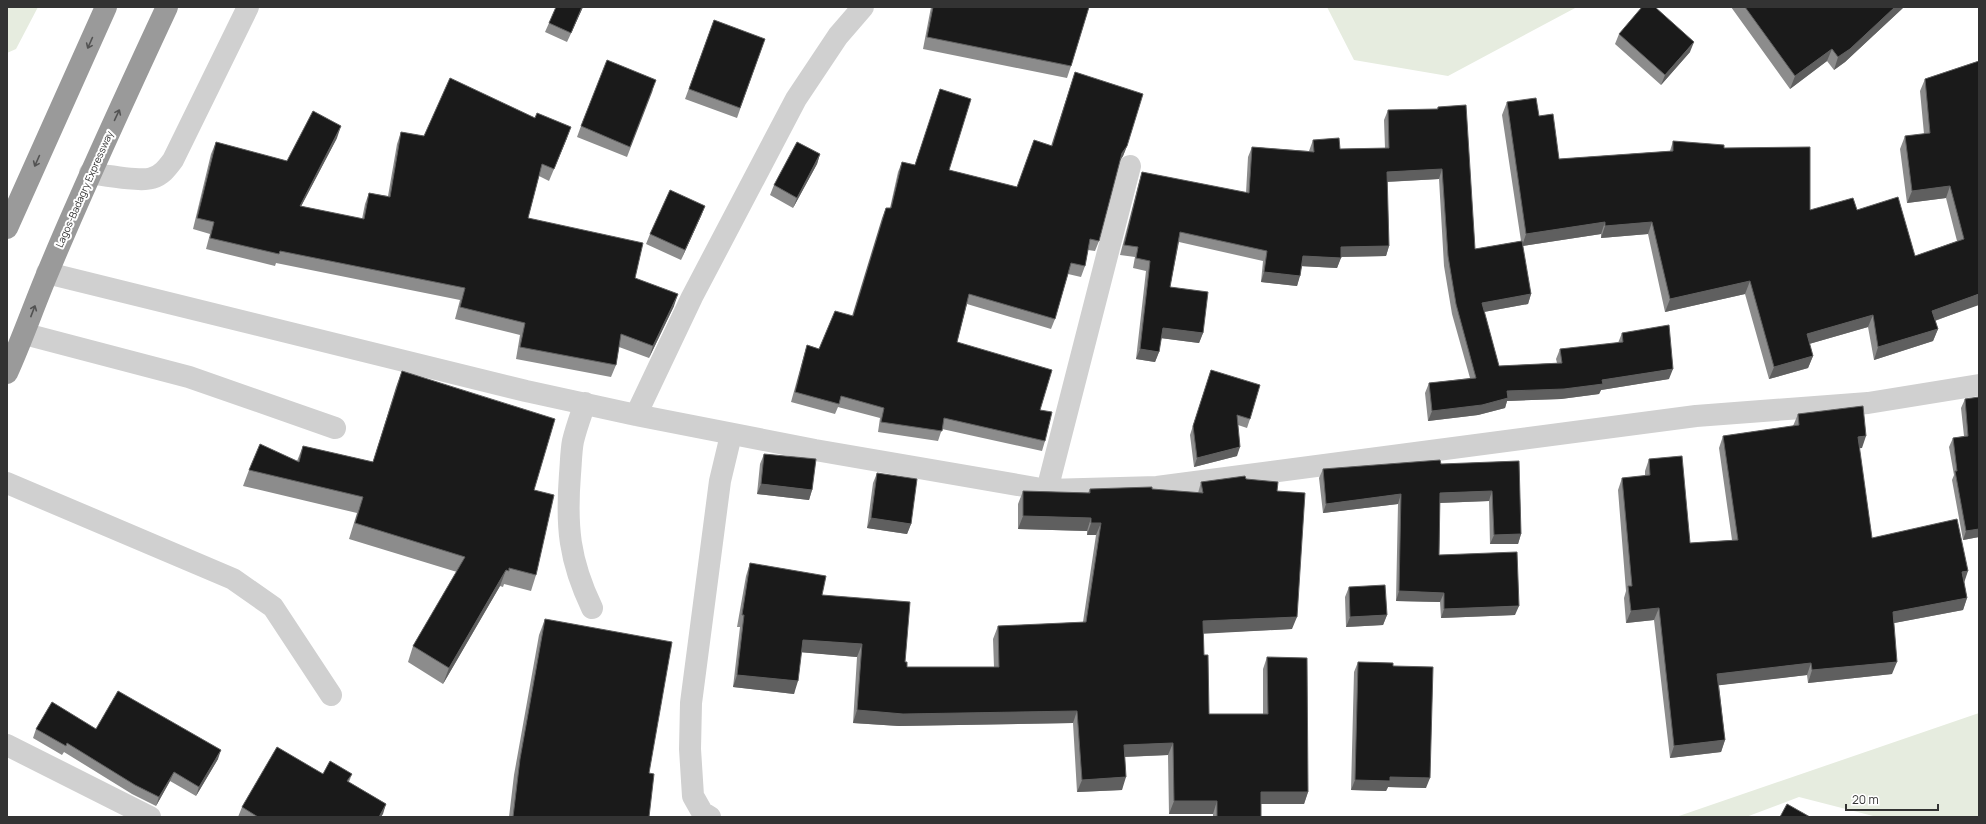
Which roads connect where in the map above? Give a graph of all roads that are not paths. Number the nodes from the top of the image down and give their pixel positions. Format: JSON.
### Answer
{"nodes":[{"id":1,"x":106,"y":7,"type":"edge"},
{"id":2,"x":167,"y":7,"type":"edge"},
{"id":3,"x":248,"y":7,"type":"edge"},
{"id":4,"x":863,"y":7,"type":"edge"},
{"id":5,"x":1130,"y":166,"type":"dead end"},
{"id":6,"x":90,"y":174,"type":"junction"},
{"id":7,"x":7,"y":228,"type":"edge"},
{"id":8,"x":47,"y":273,"type":"junction"},
{"id":9,"x":25,"y":334,"type":"junction"},
{"id":10,"x":7,"y":373,"type":"edge"},
{"id":11,"x":1979,"y":385,"type":"edge"},
{"id":12,"x":585,"y":403,"type":"junction"},
{"id":13,"x":636,"y":415,"type":"junction"},
{"id":14,"x":335,"y":428,"type":"dead end"},
{"id":15,"x":731,"y":435,"type":"junction"},
{"id":16,"x":7,"y":484,"type":"edge"},
{"id":17,"x":1047,"y":490,"type":"junction"},
{"id":18,"x":592,"y":608,"type":"dead end"},
{"id":19,"x":331,"y":695,"type":"dead end"},
{"id":20,"x":7,"y":745,"type":"edge"},
{"id":21,"x":150,"y":817,"type":"edge"},
{"id":22,"x":710,"y":817,"type":"edge"}],
"edges":[{"from":1,"to":7,"type":"highway","one_way":true},
{"from":6,"to":2,"type":"highway","name":"Lagos-Badagry Expressway","one_way":true},
{"from":3,"to":6,"type":"street"},
{"from":4,"to":13,"type":"street"},
{"from":5,"to":17,"type":"street"},
{"from":6,"to":8,"type":"highway","name":"Lagos-Badagry Expressway"},
{"from":9,"to":8,"type":"highway","name":"Lagos-Badagry Expressway","one_way":true},
{"from":8,"to":12,"type":"street"},
{"from":9,"to":10,"type":"highway","name":"Lagos-Badagry Expressway"},
{"from":9,"to":14,"type":"street"},
{"from":11,"to":17,"type":"street"},
{"from":12,"to":13,"type":"street"},
{"from":12,"to":18,"type":"street"},
{"from":13,"to":15,"type":"street"},
{"from":15,"to":17,"type":"street"},
{"from":15,"to":22,"type":"street"},
{"from":16,"to":19,"type":"street"},
{"from":20,"to":21,"type":"street"}]}
